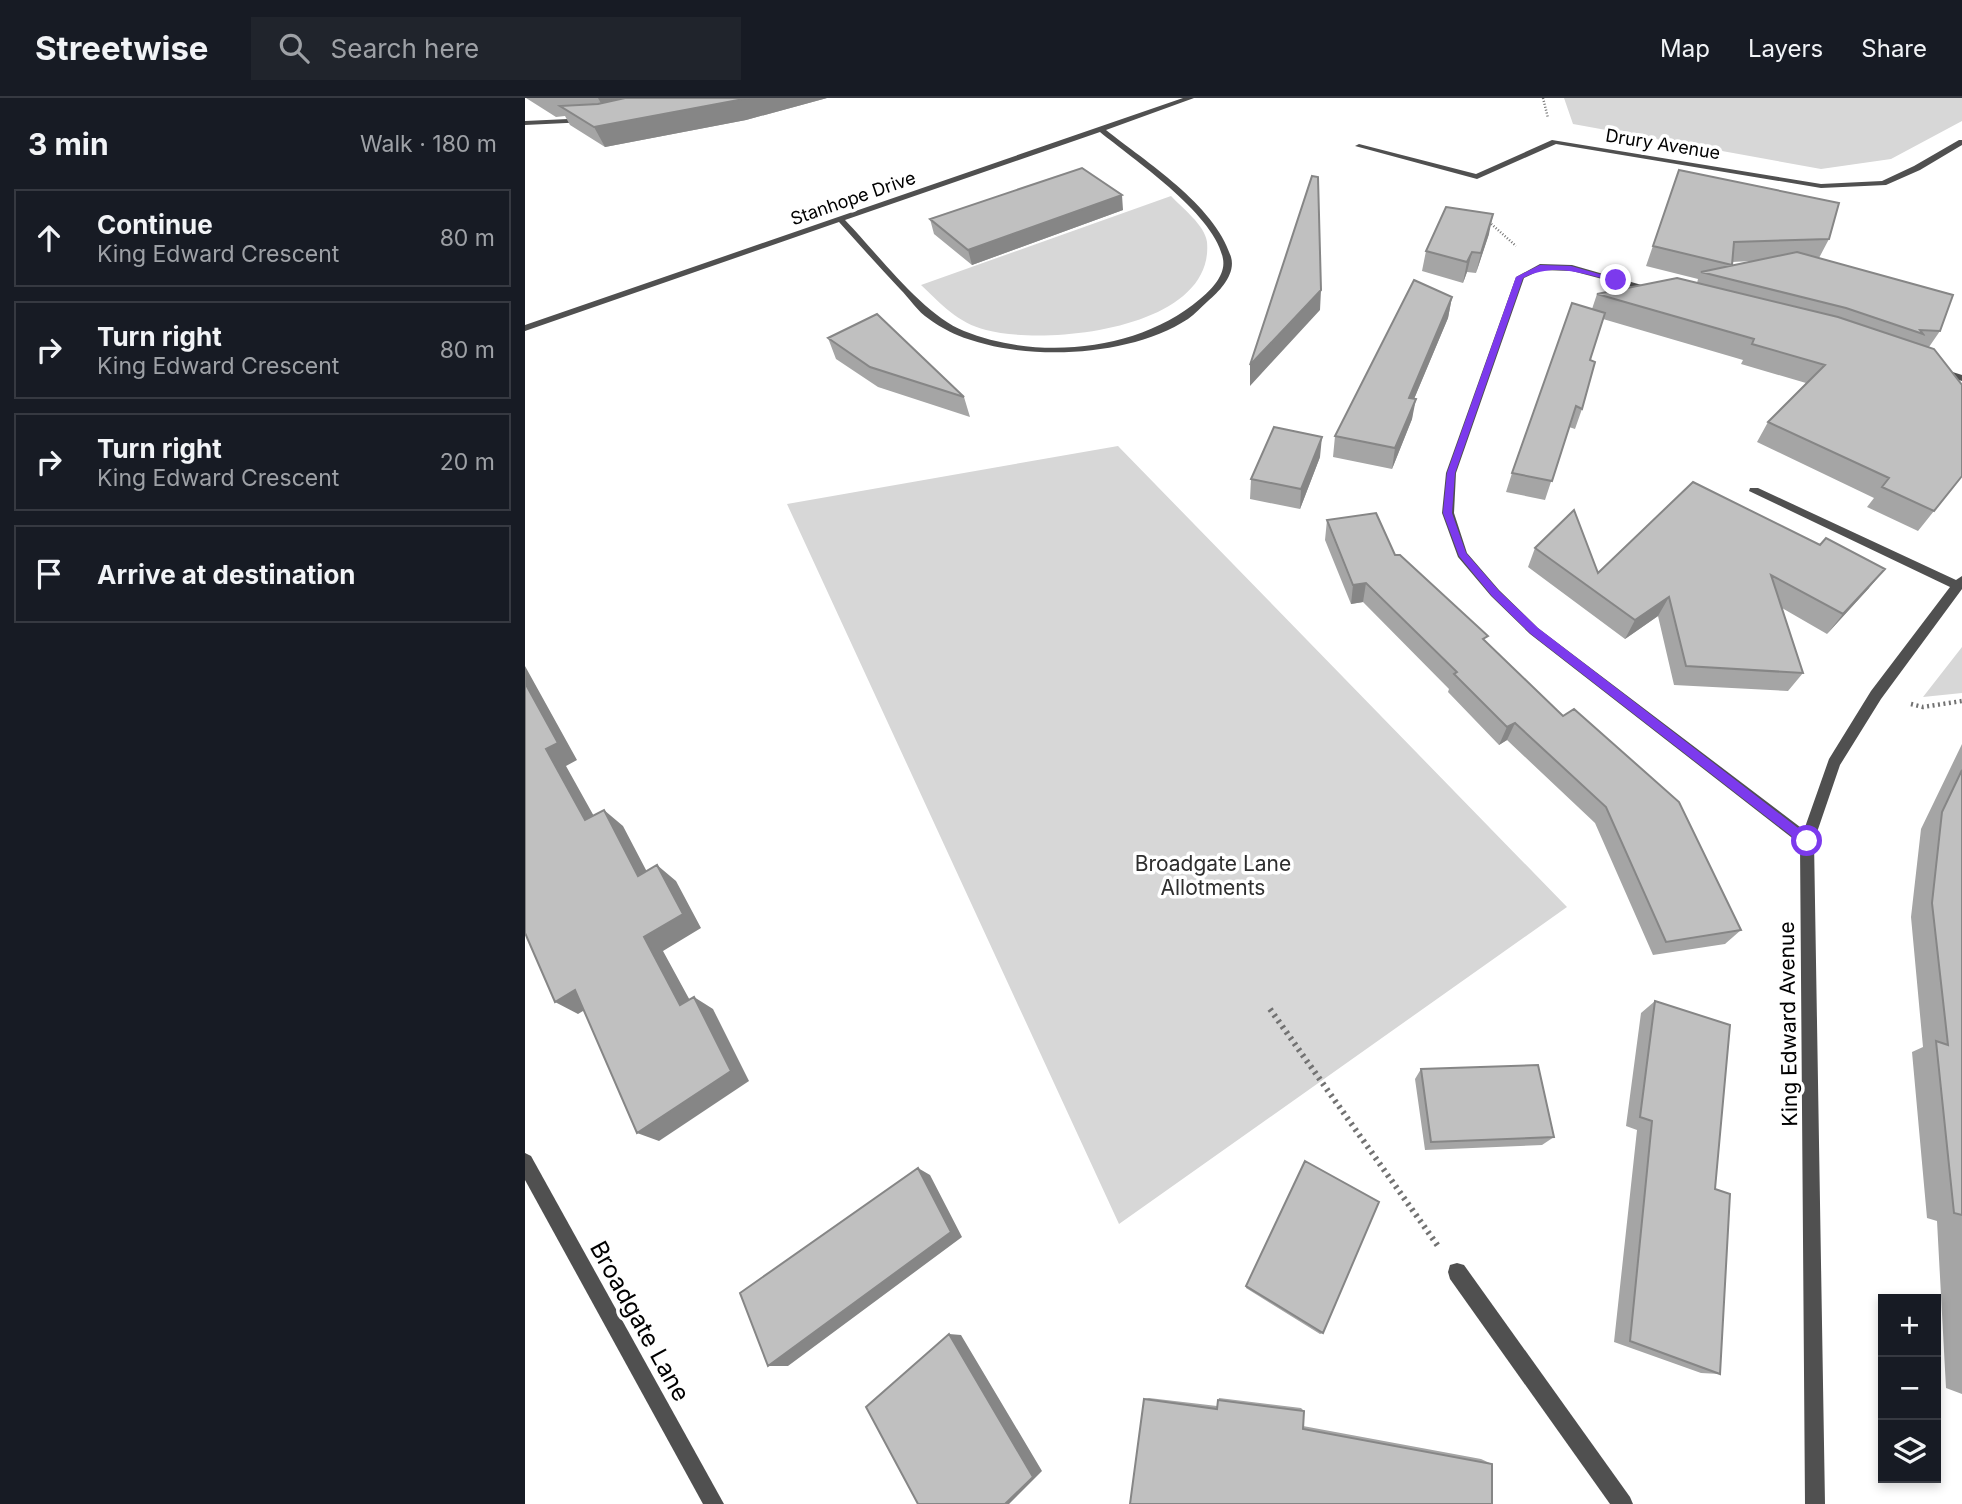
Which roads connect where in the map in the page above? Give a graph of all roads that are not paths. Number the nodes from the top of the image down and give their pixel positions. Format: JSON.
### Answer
{"nodes":[{"id":1,"x":1190,"y":98,"type":"edge"},
{"id":2,"x":593,"y":120,"type":"edge"},
{"id":3,"x":525,"y":123,"type":"edge"},
{"id":4,"x":1102,"y":130,"type":"junction"},
{"id":5,"x":1962,"y":142,"type":"edge"},
{"id":6,"x":1359,"y":146,"type":"dead end"},
{"id":7,"x":840,"y":219,"type":"junction"},
{"id":8,"x":1670,"y":293,"type":"edge"},
{"id":9,"x":525,"y":328,"type":"edge"},
{"id":10,"x":1922,"y":365,"type":"edge"},
{"id":11,"x":1962,"y":378,"type":"edge"},
{"id":12,"x":1754,"y":491,"type":"dead end"},
{"id":13,"x":1960,"y":583,"type":"edge"},
{"id":14,"x":1807,"y":841,"type":"junction"},
{"id":15,"x":525,"y":1161,"type":"edge"},
{"id":16,"x":1457,"y":1272,"type":"road end"},
{"id":17,"x":713,"y":1504,"type":"edge"},
{"id":18,"x":1623,"y":1504,"type":"edge"},
{"id":19,"x":1815,"y":1504,"type":"edge"}],
"edges":[{"from":1,"to":4,"type":"street","name":"Stanhope Drive"},
{"from":2,"to":3,"type":"street"},
{"from":4,"to":7,"type":"street","name":"Stanhope Drive"},
{"from":4,"to":7,"type":"street"},
{"from":5,"to":6,"type":"street","name":"Drury Avenue"},
{"from":7,"to":9,"type":"street","name":"Stanhope Drive"},
{"from":8,"to":14,"type":"street"},
{"from":10,"to":11,"type":"street"},
{"from":12,"to":13,"type":"street","name":"King Edward Avenue"},
{"from":13,"to":14,"type":"street","name":"King Edward Avenue"},
{"from":14,"to":19,"type":"street","name":"King Edward Avenue"},
{"from":15,"to":17,"type":"street","name":"Broadgate Lane"},
{"from":16,"to":18,"type":"street"}]}
